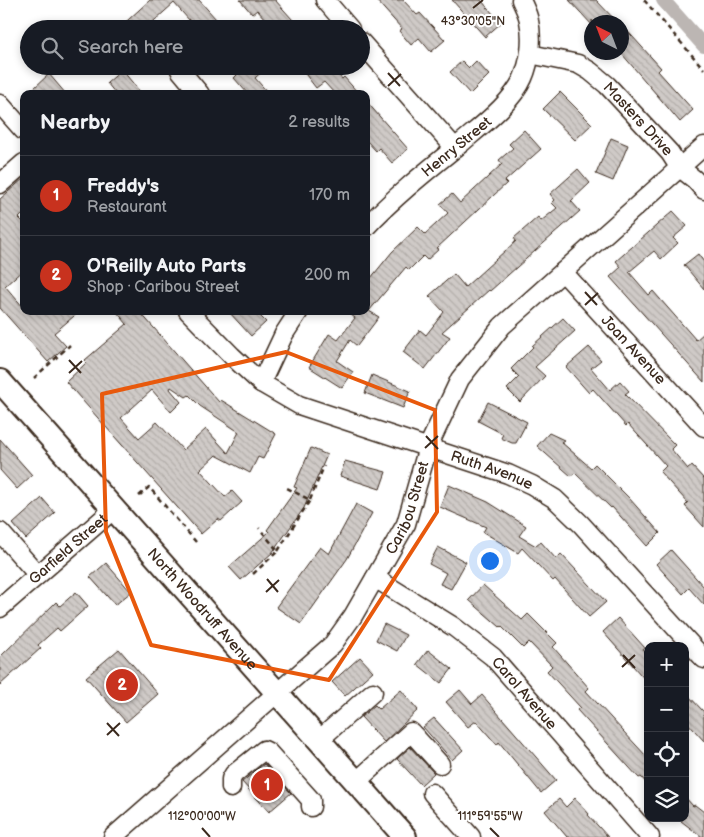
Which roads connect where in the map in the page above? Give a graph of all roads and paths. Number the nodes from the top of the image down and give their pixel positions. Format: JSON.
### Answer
{"nodes":[{"id":1,"x":325,"y":0,"type":"edge"},
{"id":2,"x":521,"y":0,"type":"edge"},
{"id":3,"x":644,"y":0,"type":"edge"},
{"id":4,"x":342,"y":20,"type":"edge"},
{"id":5,"x":370,"y":52,"type":"edge"},
{"id":6,"x":530,"y":54,"type":"junction"},
{"id":7,"x":704,"y":69,"type":"edge"},
{"id":8,"x":184,"y":75,"type":"edge"},
{"id":9,"x":197,"y":90,"type":"edge"},
{"id":10,"x":0,"y":104,"type":"edge"},
{"id":11,"x":20,"y":126,"type":"edge"},
{"id":12,"x":704,"y":146,"type":"edge"},
{"id":13,"x":455,"y":148,"type":"junction"},
{"id":14,"x":20,"y":166,"type":"edge"},
{"id":15,"x":680,"y":168,"type":"junction"},
{"id":16,"x":0,"y":184,"type":"edge"},
{"id":17,"x":704,"y":190,"type":"edge"},
{"id":18,"x":370,"y":223,"type":"edge"},
{"id":19,"x":564,"y":272,"type":"junction"},
{"id":20,"x":192,"y":315,"type":"edge"},
{"id":21,"x":296,"y":315,"type":"edge"},
{"id":22,"x":70,"y":346,"type":"dead end"},
{"id":23,"x":34,"y":378,"type":"dead end"},
{"id":24,"x":0,"y":381,"type":"edge"},
{"id":25,"x":262,"y":383,"type":"junction"},
{"id":26,"x":704,"y":427,"type":"edge"},
{"id":27,"x":428,"y":447,"type":"junction"},
{"id":28,"x":324,"y":466,"type":"dead end"},
{"id":29,"x":285,"y":487,"type":"dead end"},
{"id":30,"x":139,"y":496,"type":"dead end"},
{"id":31,"x":310,"y":500,"type":"junction"},
{"id":32,"x":114,"y":509,"type":"junction"},
{"id":33,"x":258,"y":528,"type":"dead end"},
{"id":34,"x":0,"y":532,"type":"edge"},
{"id":35,"x":196,"y":542,"type":"dead end"},
{"id":36,"x":278,"y":550,"type":"junction"},
{"id":37,"x":253,"y":574,"type":"dead end"},
{"id":38,"x":38,"y":575,"type":"junction"},
{"id":39,"x":375,"y":578,"type":"junction"},
{"id":40,"x":0,"y":608,"type":"edge"},
{"id":41,"x":704,"y":659,"type":"edge"},
{"id":42,"x":373,"y":692,"type":"dead end"},
{"id":43,"x":277,"y":694,"type":"junction"},
{"id":44,"x":319,"y":740,"type":"junction"},
{"id":45,"x":440,"y":764,"type":"dead end"},
{"id":46,"x":356,"y":782,"type":"junction"},
{"id":47,"x":231,"y":788,"type":"dead end"},
{"id":48,"x":432,"y":793,"type":"dead end"},
{"id":49,"x":311,"y":806,"type":"dead end"},
{"id":50,"x":113,"y":837,"type":"edge"},
{"id":51,"x":405,"y":837,"type":"edge"},
{"id":52,"x":471,"y":837,"type":"edge"},
{"id":53,"x":650,"y":837,"type":"edge"}],
"edges":[{"from":1,"to":4,"type":"street"},
{"from":2,"to":6,"type":"street"},
{"from":3,"to":7,"type":"path"},
{"from":5,"to":13,"type":"street"},
{"from":6,"to":13,"type":"street","name":"Henry Street"},
{"from":6,"to":15,"type":"street","name":"Masters Drive"},
{"from":8,"to":9,"type":"street"},
{"from":10,"to":11,"type":"street"},
{"from":12,"to":15,"type":"street","name":"Caribou Street"},
{"from":13,"to":18,"type":"street","name":"Henry Street"},
{"from":14,"to":16,"type":"street"},
{"from":15,"to":17,"type":"street","name":"Masters Drive"},
{"from":15,"to":19,"type":"street","name":"Caribou Street"},
{"from":19,"to":26,"type":"street","name":"Joan Avenue"},
{"from":19,"to":27,"type":"street","name":"Caribou Street"},
{"from":20,"to":25,"type":"street","name":"Ruth Avenue"},
{"from":21,"to":25,"type":"street"},
{"from":22,"to":23,"type":"path"},
{"from":24,"to":32,"type":"main road","name":"North Woodruff Avenue"},
{"from":25,"to":27,"type":"street","name":"Ruth Avenue"},
{"from":27,"to":39,"type":"street","name":"Caribou Street"},
{"from":27,"to":41,"type":"street","name":"Ruth Avenue"},
{"from":28,"to":31,"type":"path"},
{"from":29,"to":31,"type":"path"},
{"from":30,"to":35,"type":"path"},
{"from":31,"to":36,"type":"path"},
{"from":32,"to":38,"type":"street","name":"Garfield Street"},
{"from":32,"to":43,"type":"main road","name":"North Woodruff Avenue"},
{"from":33,"to":36,"type":"path"},
{"from":34,"to":38,"type":"street"},
{"from":36,"to":37,"type":"path"},
{"from":38,"to":40,"type":"street","name":"Garfield Street"},
{"from":39,"to":43,"type":"street","name":"Caribou Street"},
{"from":39,"to":53,"type":"street","name":"Carol Avenue"},
{"from":42,"to":44,"type":"street"},
{"from":43,"to":44,"type":"main road","name":"North Woodruff Avenue"},
{"from":43,"to":50,"type":"street","name":"Caribou Street"},
{"from":44,"to":46,"type":"main road","name":"North Woodruff Avenue"},
{"from":45,"to":46,"type":"street"},
{"from":46,"to":51,"type":"main road","name":"North Woodruff Avenue"},
{"from":47,"to":49,"type":"street"},
{"from":48,"to":52,"type":"street"}]}
